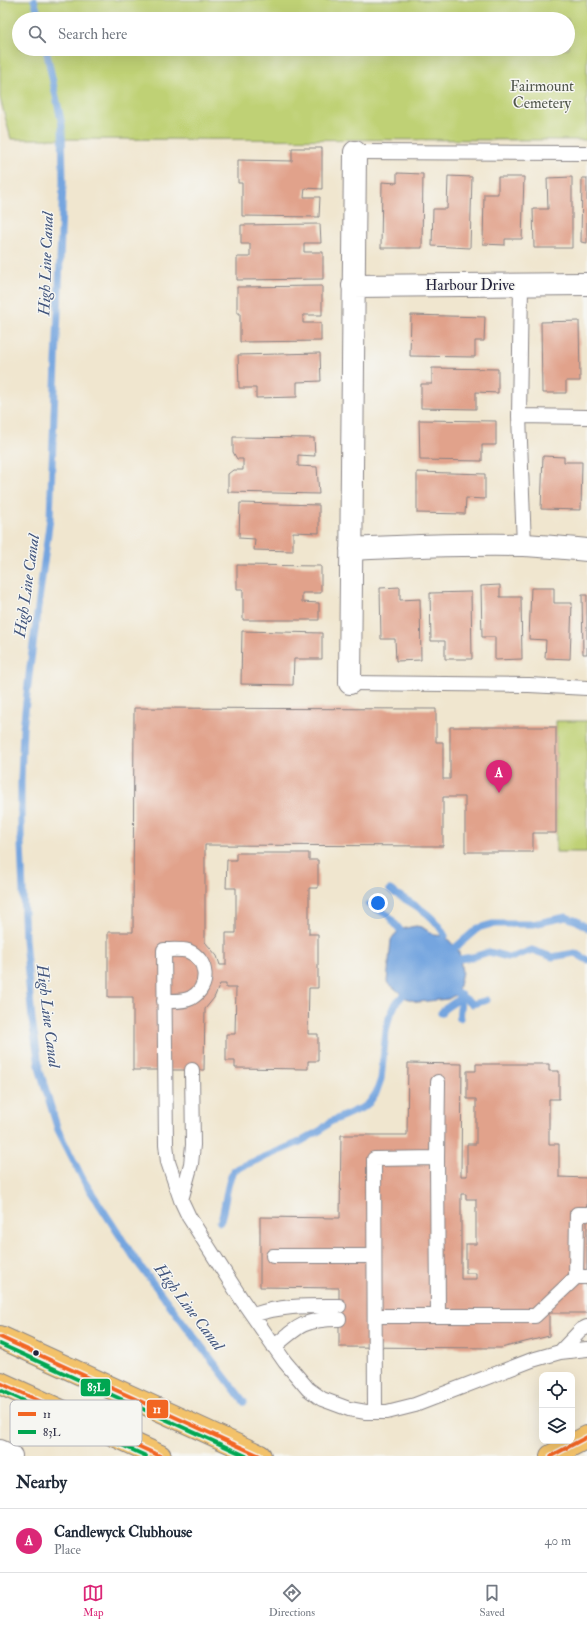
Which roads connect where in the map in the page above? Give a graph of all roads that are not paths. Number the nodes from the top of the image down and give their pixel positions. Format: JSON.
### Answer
{"nodes":[{"id":1,"x":355,"y":152,"type":"joint"},
{"id":2,"x":587,"y":153,"type":"edge"},
{"id":3,"x":587,"y":284,"type":"edge"},
{"id":4,"x":521,"y":285,"type":"junction"},
{"id":5,"x":353,"y":286,"type":"junction"},
{"id":6,"x":519,"y":416,"type":"junction"},
{"id":7,"x":587,"y":417,"type":"edge"},
{"id":8,"x":524,"y":545,"type":"junction"},
{"id":9,"x":351,"y":550,"type":"junction"},
{"id":10,"x":587,"y":550,"type":"edge"},
{"id":11,"x":350,"y":683,"type":"joint"},
{"id":12,"x":587,"y":688,"type":"edge"},
{"id":13,"x":164,"y":1001,"type":"junction"},
{"id":14,"x":192,"y":1070,"type":"dead end"},
{"id":15,"x":438,"y":1082,"type":"dead end"},
{"id":16,"x":437,"y":1158,"type":"junction"},
{"id":17,"x":181,"y":1200,"type":"junction"},
{"id":18,"x":587,"y":1214,"type":"edge"},
{"id":19,"x":273,"y":1256,"type":"dead end"},
{"id":20,"x":374,"y":1256,"type":"junction"},
{"id":21,"x":582,"y":1277,"type":"edge"},
{"id":22,"x":253,"y":1315,"type":"junction"},
{"id":23,"x":375,"y":1316,"type":"junction"},
{"id":24,"x":438,"y":1316,"type":"junction"},
{"id":25,"x":587,"y":1327,"type":"edge"},
{"id":26,"x":0,"y":1337,"type":"edge"},
{"id":27,"x":274,"y":1347,"type":"junction"},
{"id":28,"x":587,"y":1349,"type":"edge"},
{"id":29,"x":560,"y":1352,"type":"junction"},
{"id":30,"x":0,"y":1383,"type":"edge"},
{"id":31,"x":37,"y":1400,"type":"edge"},
{"id":32,"x":138,"y":1400,"type":"edge"},
{"id":33,"x":142,"y":1402,"type":"edge"},
{"id":34,"x":376,"y":1412,"type":"junction"},
{"id":35,"x":587,"y":1437,"type":"edge"},
{"id":36,"x":138,"y":1446,"type":"edge"},
{"id":37,"x":0,"y":1450,"type":"edge"},
{"id":38,"x":11,"y":1456,"type":"edge"},
{"id":39,"x":160,"y":1456,"type":"edge"},
{"id":40,"x":260,"y":1456,"type":"edge"},
{"id":41,"x":551,"y":1456,"type":"edge"}],
"edges":[{"from":1,"to":2,"type":"lane"},
{"from":1,"to":5,"type":"street"},
{"from":3,"to":4,"type":"street","name":"Harbour Drive"},
{"from":4,"to":5,"type":"street","name":"Harbour Drive"},
{"from":4,"to":6,"type":"lane"},
{"from":5,"to":9,"type":"street"},
{"from":6,"to":7,"type":"lane"},
{"from":6,"to":8,"type":"lane"},
{"from":8,"to":9,"type":"street"},
{"from":8,"to":10,"type":"street"},
{"from":9,"to":11,"type":"street"},
{"from":11,"to":12,"type":"lane"},
{"from":13,"to":13,"type":"lane"},
{"from":13,"to":17,"type":"lane"},
{"from":14,"to":17,"type":"lane"},
{"from":15,"to":16,"type":"lane"},
{"from":16,"to":20,"type":"lane"},
{"from":16,"to":24,"type":"lane"},
{"from":17,"to":22,"type":"lane"},
{"from":18,"to":21,"type":"lane"},
{"from":19,"to":20,"type":"lane"},
{"from":20,"to":23,"type":"lane"},
{"from":21,"to":24,"type":"lane"},
{"from":22,"to":27,"type":"lane"},
{"from":22,"to":27,"type":"lane"},
{"from":23,"to":24,"type":"lane"},
{"from":23,"to":34,"type":"lane"},
{"from":25,"to":29,"type":"lane"},
{"from":26,"to":32,"type":"main road"},
{"from":27,"to":34,"type":"lane"},
{"from":28,"to":29,"type":"lane"},
{"from":29,"to":34,"type":"lane"},
{"from":30,"to":31,"type":"main road"},
{"from":33,"to":40,"type":"main road"},
{"from":35,"to":41,"type":"main road"},
{"from":36,"to":39,"type":"main road"},
{"from":37,"to":38,"type":"street"}]}
